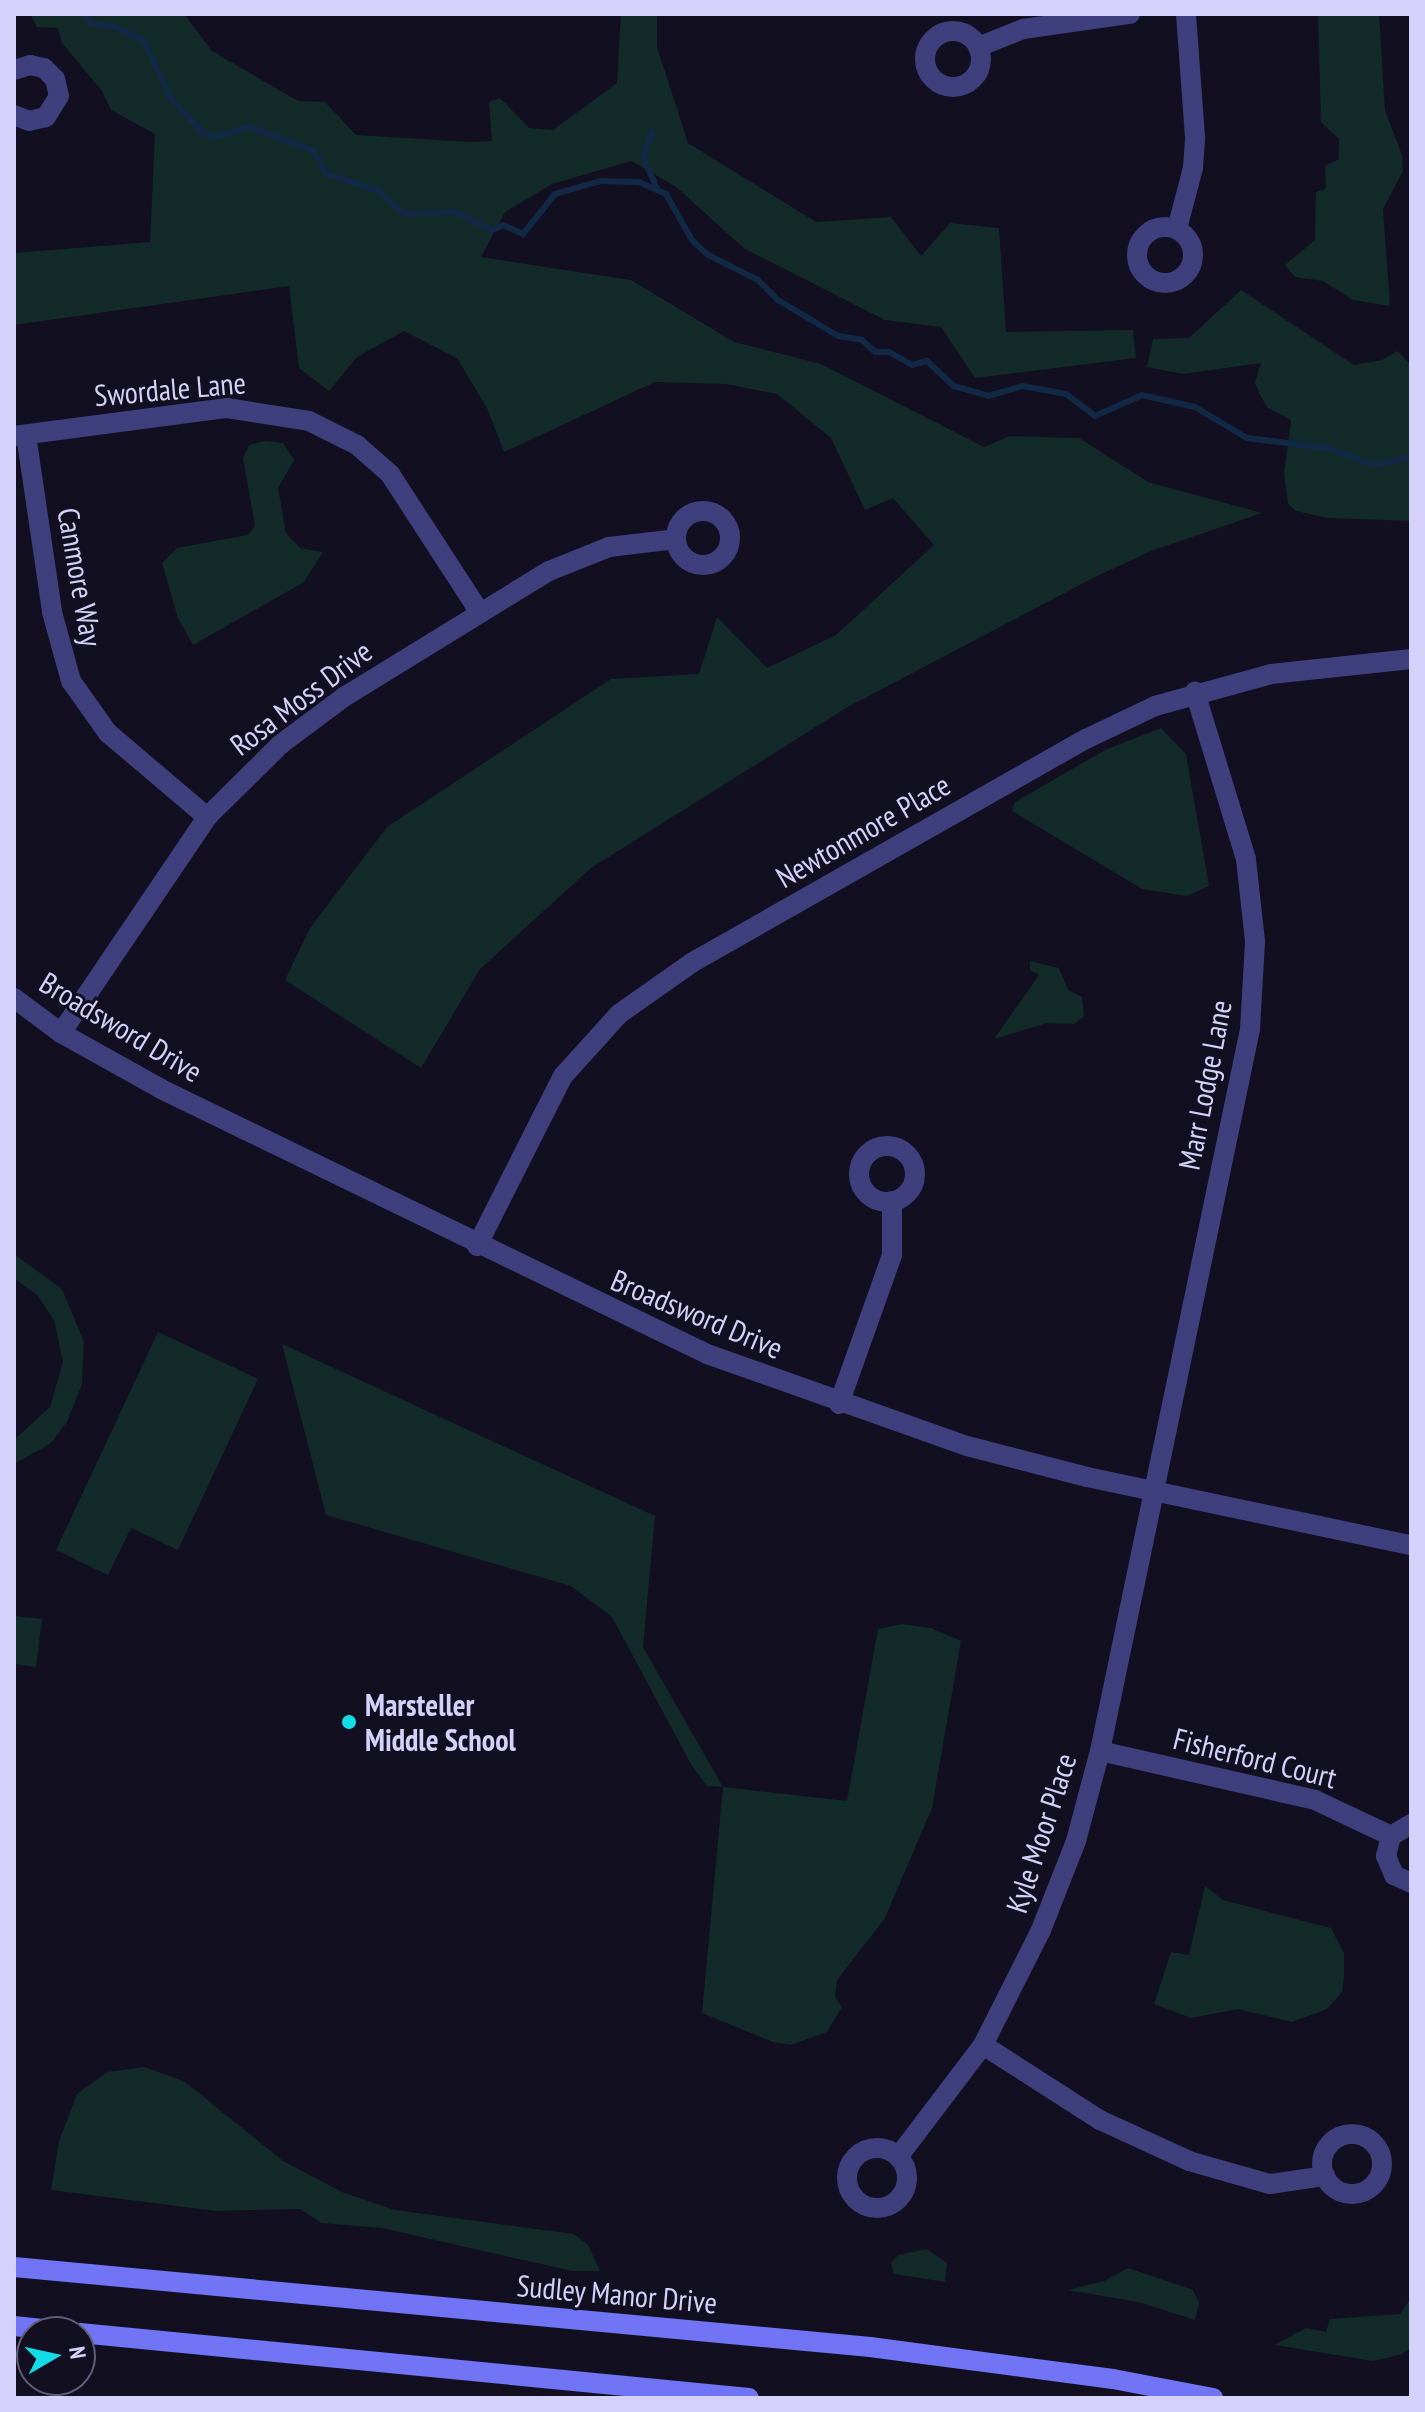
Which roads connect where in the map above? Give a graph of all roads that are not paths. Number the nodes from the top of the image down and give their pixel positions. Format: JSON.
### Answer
{"nodes":[{"id":1,"x":1130,"y":14,"type":"edge"},
{"id":2,"x":1186,"y":14,"type":"edge"},
{"id":3,"x":978,"y":47,"type":"dead end"},
{"id":4,"x":14,"y":70,"type":"edge"},
{"id":5,"x":14,"y":115,"type":"edge"},
{"id":6,"x":1177,"y":229,"type":"dead end"},
{"id":7,"x":20,"y":436,"type":"edge"},
{"id":8,"x":676,"y":539,"type":"dead end"},
{"id":9,"x":479,"y":611,"type":"junction"},
{"id":10,"x":1411,"y":659,"type":"edge"},
{"id":11,"x":1195,"y":692,"type":"junction"},
{"id":12,"x":207,"y":817,"type":"junction"},
{"id":13,"x":14,"y":998,"type":"edge"},
{"id":14,"x":61,"y":1033,"type":"junction"},
{"id":15,"x":892,"y":1201,"type":"dead end"},
{"id":16,"x":477,"y":1246,"type":"junction"},
{"id":17,"x":839,"y":1404,"type":"junction"},
{"id":18,"x":1153,"y":1491,"type":"junction"},
{"id":19,"x":1411,"y":1545,"type":"edge"},
{"id":20,"x":1100,"y":1751,"type":"junction"},
{"id":21,"x":1411,"y":1824,"type":"edge"},
{"id":22,"x":1391,"y":1836,"type":"junction"},
{"id":23,"x":1411,"y":1883,"type":"edge"},
{"id":24,"x":983,"y":2045,"type":"junction"},
{"id":25,"x":898,"y":2157,"type":"dead end"},
{"id":26,"x":1325,"y":2176,"type":"dead end"},
{"id":27,"x":14,"y":2267,"type":"edge"},
{"id":28,"x":96,"y":2335,"type":"edge"},
{"id":29,"x":749,"y":2398,"type":"edge"},
{"id":30,"x":1213,"y":2398,"type":"edge"}],
"edges":[{"from":1,"to":3,"type":"street"},
{"from":2,"to":6,"type":"street"},
{"from":4,"to":5,"type":"street"},
{"from":7,"to":9,"type":"street","name":"Swordale Lane"},
{"from":7,"to":12,"type":"street","name":"Canmore Way"},
{"from":8,"to":9,"type":"street","name":"Rosa Moss Drive"},
{"from":9,"to":12,"type":"street","name":"Rosa Moss Drive"},
{"from":10,"to":11,"type":"street","name":"Newtonmore Place"},
{"from":11,"to":16,"type":"street","name":"Newtonmore Place"},
{"from":11,"to":18,"type":"street","name":"Marr Lodge Lane"},
{"from":12,"to":14,"type":"street","name":"Rosa Moss Drive"},
{"from":13,"to":14,"type":"street","name":"Broadsword Drive"},
{"from":14,"to":16,"type":"street","name":"Broadsword Drive"},
{"from":15,"to":17,"type":"street"},
{"from":16,"to":17,"type":"street","name":"Broadsword Drive"},
{"from":17,"to":18,"type":"street","name":"Broadsword Drive"},
{"from":18,"to":19,"type":"street","name":"Broadsword Drive"},
{"from":18,"to":20,"type":"street","name":"Kyle Moor Place"},
{"from":20,"to":22,"type":"street","name":"Fisherford Court"},
{"from":20,"to":24,"type":"street","name":"Kyle Moor Place"},
{"from":21,"to":22,"type":"street"},
{"from":22,"to":23,"type":"street"},
{"from":24,"to":25,"type":"street","name":"Kyle Moor Place"},
{"from":24,"to":26,"type":"street"},
{"from":27,"to":30,"type":"main road","name":"Sudley Manor Drive"},
{"from":28,"to":29,"type":"main road"}]}
